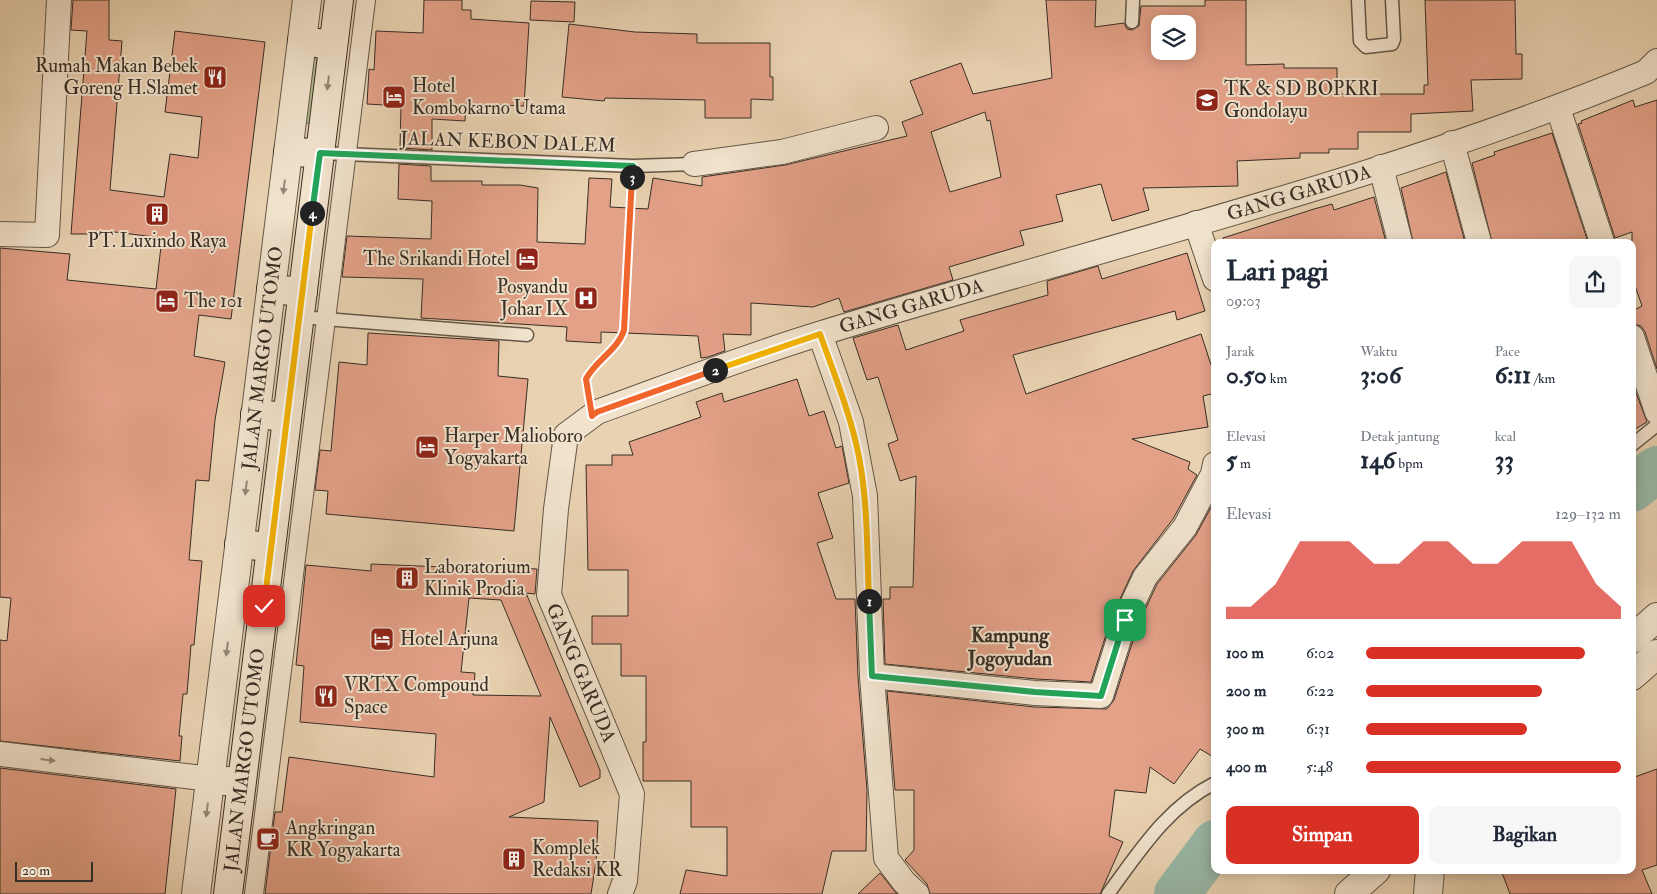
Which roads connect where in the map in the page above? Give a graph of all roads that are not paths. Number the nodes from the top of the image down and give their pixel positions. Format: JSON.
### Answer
{"nodes":[{"id":1,"x":59,"y":0,"type":"edge"},
{"id":2,"x":307,"y":0,"type":"edge"},
{"id":3,"x":339,"y":0,"type":"edge"},
{"id":4,"x":366,"y":0,"type":"edge"},
{"id":5,"x":1133,"y":0,"type":"edge"},
{"id":6,"x":1358,"y":0,"type":"edge"},
{"id":7,"x":1392,"y":0,"type":"edge"},
{"id":8,"x":1132,"y":22,"type":"dead end"},
{"id":9,"x":302,"y":40,"type":"junction"},
{"id":10,"x":333,"y":45,"type":"junction"},
{"id":11,"x":1657,"y":61,"type":"edge"},
{"id":12,"x":1558,"y":108,"type":"junction"},
{"id":13,"x":876,"y":128,"type":"dead end"},
{"id":14,"x":1452,"y":143,"type":"junction"},
{"id":15,"x":288,"y":152,"type":"junction"},
{"id":16,"x":320,"y":153,"type":"junction"},
{"id":17,"x":347,"y":155,"type":"junction"},
{"id":18,"x":694,"y":164,"type":"joint"},
{"id":19,"x":1381,"y":167,"type":"junction"},
{"id":20,"x":1196,"y":223,"type":"junction"},
{"id":21,"x":0,"y":234,"type":"edge"},
{"id":22,"x":1399,"y":239,"type":"edge"},
{"id":23,"x":1478,"y":239,"type":"edge"},
{"id":24,"x":1601,"y":239,"type":"edge"},
{"id":25,"x":1211,"y":267,"type":"edge"},
{"id":26,"x":271,"y":289,"type":"junction"},
{"id":27,"x":301,"y":305,"type":"junction"},
{"id":28,"x":326,"y":319,"type":"junction"},
{"id":29,"x":820,"y":334,"type":"junction"},
{"id":30,"x":527,"y":335,"type":"dead end"},
{"id":31,"x":1636,"y":349,"type":"edge"},
{"id":32,"x":1657,"y":412,"type":"edge"},
{"id":33,"x":256,"y":414,"type":"junction"},
{"id":34,"x":287,"y":417,"type":"junction"},
{"id":35,"x":1657,"y":425,"type":"edge"},
{"id":36,"x":1636,"y":441,"type":"edge"},
{"id":37,"x":1211,"y":478,"type":"edge"},
{"id":38,"x":239,"y":544,"type":"junction"},
{"id":39,"x":271,"y":547,"type":"junction"},
{"id":40,"x":1657,"y":617,"type":"edge"},
{"id":41,"x":1636,"y":635,"type":"edge"},
{"id":42,"x":872,"y":676,"type":"junction"},
{"id":43,"x":0,"y":754,"type":"edge"},
{"id":44,"x":210,"y":779,"type":"junction"},
{"id":45,"x":242,"y":783,"type":"junction"},
{"id":46,"x":1211,"y":786,"type":"edge"},
{"id":47,"x":1372,"y":874,"type":"edge"},
{"id":48,"x":1430,"y":874,"type":"edge"},
{"id":49,"x":196,"y":894,"type":"edge"},
{"id":50,"x":228,"y":894,"type":"edge"},
{"id":51,"x":254,"y":894,"type":"edge"},
{"id":52,"x":620,"y":894,"type":"edge"},
{"id":53,"x":917,"y":894,"type":"edge"},
{"id":54,"x":1108,"y":894,"type":"edge"},
{"id":55,"x":1349,"y":894,"type":"edge"},
{"id":56,"x":1428,"y":894,"type":"edge"}],
"edges":[{"from":1,"to":21,"type":"street"},
{"from":2,"to":9,"type":"main road","name":"JALAN MARGO UTOMO"},
{"from":3,"to":10,"type":"main road","name":"JALAN MARGO UTOMO"},
{"from":4,"to":17,"type":"street"},
{"from":5,"to":8,"type":"lane"},
{"from":6,"to":7,"type":"lane"},
{"from":9,"to":10,"type":"main road"},
{"from":9,"to":15,"type":"main road","name":"JALAN MARGO UTOMO"},
{"from":10,"to":16,"type":"main road","name":"JALAN MARGO UTOMO","one_way":true},
{"from":11,"to":12,"type":"street","name":"GANG GARUDA"},
{"from":12,"to":14,"type":"street","name":"GANG GARUDA"},
{"from":12,"to":24,"type":"street"},
{"from":13,"to":18,"type":"street"},
{"from":14,"to":19,"type":"street","name":"GANG GARUDA"},
{"from":14,"to":23,"type":"street"},
{"from":15,"to":16,"type":"main road"},
{"from":15,"to":26,"type":"main road","name":"JALAN MARGO UTOMO","one_way":true},
{"from":16,"to":17,"type":"lane","name":"JALAN KEBON DALEM"},
{"from":16,"to":27,"type":"main road","name":"JALAN MARGO UTOMO"},
{"from":17,"to":18,"type":"lane","name":"JALAN KEBON DALEM"},
{"from":17,"to":28,"type":"street"},
{"from":19,"to":20,"type":"street","name":"GANG GARUDA"},
{"from":19,"to":22,"type":"street"},
{"from":20,"to":25,"type":"street"},
{"from":20,"to":29,"type":"street","name":"GANG GARUDA"},
{"from":26,"to":27,"type":"main road"},
{"from":26,"to":33,"type":"main road","name":"JALAN MARGO UTOMO"},
{"from":27,"to":28,"type":"lane"},
{"from":27,"to":34,"type":"main road","name":"JALAN MARGO UTOMO"},
{"from":28,"to":30,"type":"lane"},
{"from":28,"to":51,"type":"street"},
{"from":29,"to":42,"type":"street"},
{"from":29,"to":52,"type":"street","name":"GANG GARUDA"},
{"from":31,"to":32,"type":"street"},
{"from":33,"to":34,"type":"main road"},
{"from":33,"to":38,"type":"main road","name":"JALAN MARGO UTOMO","one_way":true},
{"from":34,"to":39,"type":"main road","name":"JALAN MARGO UTOMO"},
{"from":35,"to":36,"type":"lane"},
{"from":37,"to":42,"type":"street"},
{"from":38,"to":39,"type":"main road"},
{"from":38,"to":44,"type":"main road","name":"JALAN MARGO UTOMO","one_way":true},
{"from":39,"to":45,"type":"main road","name":"JALAN MARGO UTOMO"},
{"from":40,"to":41,"type":"main road"},
{"from":42,"to":53,"type":"street"},
{"from":43,"to":44,"type":"street","one_way":true},
{"from":44,"to":45,"type":"main road"},
{"from":44,"to":49,"type":"main road","name":"JALAN MARGO UTOMO","one_way":true},
{"from":45,"to":50,"type":"main road","name":"JALAN MARGO UTOMO"},
{"from":46,"to":54,"type":"lane"},
{"from":47,"to":55,"type":"main road"},
{"from":48,"to":56,"type":"main road"}]}
